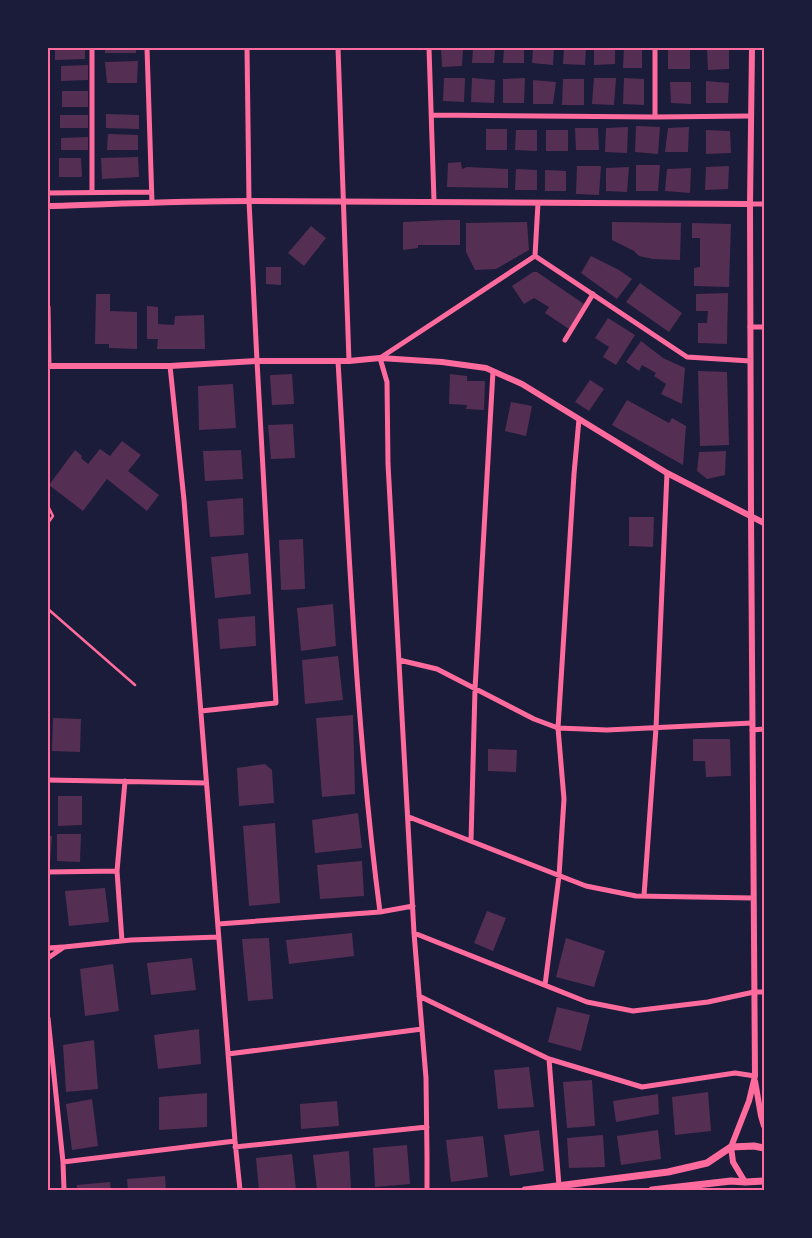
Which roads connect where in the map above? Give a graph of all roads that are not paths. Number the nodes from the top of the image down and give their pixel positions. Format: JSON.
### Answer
{"nodes":[{"id":1,"x":92,"y":48,"type":"edge"},
{"id":2,"x":147,"y":48,"type":"edge"},
{"id":3,"x":247,"y":48,"type":"edge"},
{"id":4,"x":338,"y":48,"type":"edge"},
{"id":5,"x":429,"y":48,"type":"edge"},
{"id":6,"x":655,"y":48,"type":"edge"},
{"id":7,"x":752,"y":48,"type":"edge"},
{"id":8,"x":431,"y":115,"type":"junction"},
{"id":9,"x":751,"y":116,"type":"junction"},
{"id":10,"x":654,"y":117,"type":"junction"},
{"id":11,"x":48,"y":192,"type":"edge"},
{"id":12,"x":92,"y":192,"type":"junction"},
{"id":13,"x":151,"y":192,"type":"junction"},
{"id":14,"x":249,"y":201,"type":"junction"},
{"id":15,"x":343,"y":201,"type":"junction"},
{"id":16,"x":434,"y":201,"type":"junction"},
{"id":17,"x":152,"y":203,"type":"junction"},
{"id":18,"x":538,"y":203,"type":"junction"},
{"id":19,"x":750,"y":204,"type":"junction"},
{"id":20,"x":764,"y":204,"type":"edge"},
{"id":21,"x":48,"y":206,"type":"edge"},
{"id":22,"x":535,"y":256,"type":"junction"},
{"id":23,"x":593,"y":294,"type":"junction"},
{"id":24,"x":48,"y":307,"type":"edge"},
{"id":25,"x":750,"y":327,"type":"junction"},
{"id":26,"x":764,"y":327,"type":"edge"},
{"id":27,"x":565,"y":340,"type":"dead end"},
{"id":28,"x":380,"y":358,"type":"junction"},
{"id":29,"x":256,"y":361,"type":"junction"},
{"id":30,"x":338,"y":361,"type":"junction"},
{"id":31,"x":349,"y":361,"type":"junction"},
{"id":32,"x":750,"y":361,"type":"junction"},
{"id":33,"x":170,"y":366,"type":"junction"},
{"id":34,"x":48,"y":368,"type":"edge"},
{"id":35,"x":493,"y":371,"type":"junction"},
{"id":36,"x":579,"y":419,"type":"junction"},
{"id":37,"x":667,"y":473,"type":"junction"},
{"id":38,"x":48,"y":506,"type":"edge"},
{"id":39,"x":751,"y":516,"type":"junction"},
{"id":40,"x":48,"y":523,"type":"edge"},
{"id":41,"x":764,"y":523,"type":"edge"},
{"id":42,"x":48,"y":609,"type":"edge"},
{"id":43,"x":399,"y":660,"type":"junction"},
{"id":44,"x":135,"y":685,"type":"dead end"},
{"id":45,"x":475,"y":689,"type":"junction"},
{"id":46,"x":201,"y":711,"type":"junction"},
{"id":47,"x":752,"y":727,"type":"junction"},
{"id":48,"x":558,"y":728,"type":"junction"},
{"id":49,"x":656,"y":728,"type":"junction"},
{"id":50,"x":764,"y":729,"type":"edge"},
{"id":51,"x":48,"y":780,"type":"edge"},
{"id":52,"x":125,"y":781,"type":"junction"},
{"id":53,"x":206,"y":783,"type":"junction"},
{"id":54,"x":409,"y":818,"type":"junction"},
{"id":55,"x":471,"y":841,"type":"junction"},
{"id":56,"x":117,"y":871,"type":"junction"},
{"id":57,"x":48,"y":872,"type":"edge"},
{"id":58,"x":559,"y":876,"type":"junction"},
{"id":59,"x":644,"y":896,"type":"junction"},
{"id":60,"x":753,"y":898,"type":"junction"},
{"id":61,"x":413,"y":906,"type":"junction"},
{"id":62,"x":380,"y":912,"type":"junction"},
{"id":63,"x":218,"y":924,"type":"junction"},
{"id":64,"x":414,"y":933,"type":"junction"},
{"id":65,"x":218,"y":937,"type":"junction"},
{"id":66,"x":122,"y":941,"type":"junction"},
{"id":67,"x":48,"y":948,"type":"edge"},
{"id":68,"x":64,"y":948,"type":"junction"},
{"id":69,"x":48,"y":958,"type":"edge"},
{"id":70,"x":545,"y":985,"type":"junction"},
{"id":71,"x":754,"y":992,"type":"junction"},
{"id":72,"x":764,"y":992,"type":"edge"},
{"id":73,"x":419,"y":996,"type":"junction"},
{"id":74,"x":48,"y":1018,"type":"edge"},
{"id":75,"x":422,"y":1029,"type":"junction"},
{"id":76,"x":228,"y":1054,"type":"junction"},
{"id":77,"x":549,"y":1059,"type":"junction"},
{"id":78,"x":755,"y":1076,"type":"junction"},
{"id":79,"x":427,"y":1126,"type":"junction"},
{"id":80,"x":764,"y":1126,"type":"edge"},
{"id":81,"x":235,"y":1144,"type":"junction"},
{"id":82,"x":731,"y":1147,"type":"junction"},
{"id":83,"x":764,"y":1148,"type":"edge"},
{"id":84,"x":63,"y":1162,"type":"junction"},
{"id":85,"x":745,"y":1182,"type":"junction"},
{"id":86,"x":764,"y":1182,"type":"edge"},
{"id":87,"x":560,"y":1186,"type":"junction"},
{"id":88,"x":64,"y":1190,"type":"edge"},
{"id":89,"x":240,"y":1190,"type":"edge"},
{"id":90,"x":426,"y":1190,"type":"edge"},
{"id":91,"x":525,"y":1190,"type":"edge"},
{"id":92,"x":652,"y":1190,"type":"edge"}],
"edges":[{"from":1,"to":12,"type":"street"},
{"from":2,"to":13,"type":"street"},
{"from":3,"to":14,"type":"street"},
{"from":4,"to":15,"type":"street"},
{"from":5,"to":8,"type":"street"},
{"from":6,"to":10,"type":"street"},
{"from":7,"to":9,"type":"street"},
{"from":8,"to":10,"type":"street"},
{"from":8,"to":16,"type":"street"},
{"from":9,"to":10,"type":"street"},
{"from":9,"to":19,"type":"street"},
{"from":11,"to":12,"type":"street"},
{"from":12,"to":13,"type":"street"},
{"from":13,"to":17,"type":"street"},
{"from":14,"to":15,"type":"street"},
{"from":14,"to":17,"type":"street"},
{"from":14,"to":29,"type":"street"},
{"from":15,"to":16,"type":"street"},
{"from":15,"to":31,"type":"street"},
{"from":16,"to":18,"type":"street"},
{"from":17,"to":21,"type":"street"},
{"from":18,"to":19,"type":"street"},
{"from":18,"to":22,"type":"street"},
{"from":19,"to":20,"type":"street"},
{"from":19,"to":25,"type":"street"},
{"from":22,"to":23,"type":"street"},
{"from":22,"to":28,"type":"street"},
{"from":23,"to":27,"type":"street"},
{"from":23,"to":32,"type":"street"},
{"from":24,"to":34,"type":"street"},
{"from":25,"to":26,"type":"street"},
{"from":25,"to":32,"type":"street"},
{"from":28,"to":31,"type":"street"},
{"from":28,"to":35,"type":"street"},
{"from":28,"to":43,"type":"street"},
{"from":29,"to":30,"type":"street"},
{"from":29,"to":33,"type":"street"},
{"from":29,"to":46,"type":"street"},
{"from":30,"to":31,"type":"street"},
{"from":30,"to":62,"type":"street"},
{"from":32,"to":39,"type":"street"},
{"from":33,"to":34,"type":"street"},
{"from":33,"to":46,"type":"street"},
{"from":35,"to":36,"type":"street"},
{"from":35,"to":45,"type":"street"},
{"from":36,"to":37,"type":"street"},
{"from":36,"to":48,"type":"street"},
{"from":37,"to":39,"type":"street"},
{"from":37,"to":49,"type":"street"},
{"from":38,"to":40,"type":"lane"},
{"from":39,"to":41,"type":"street"},
{"from":39,"to":47,"type":"street"},
{"from":42,"to":44,"type":"lane"},
{"from":43,"to":45,"type":"street"},
{"from":43,"to":54,"type":"street"},
{"from":45,"to":48,"type":"street"},
{"from":45,"to":55,"type":"street"},
{"from":46,"to":53,"type":"street"},
{"from":47,"to":49,"type":"street"},
{"from":47,"to":50,"type":"street"},
{"from":47,"to":60,"type":"street"},
{"from":48,"to":49,"type":"street"},
{"from":48,"to":58,"type":"street"},
{"from":49,"to":59,"type":"street"},
{"from":51,"to":52,"type":"street"},
{"from":52,"to":53,"type":"street"},
{"from":52,"to":56,"type":"street"},
{"from":53,"to":63,"type":"street"},
{"from":54,"to":55,"type":"street"},
{"from":54,"to":61,"type":"street"},
{"from":55,"to":58,"type":"street"},
{"from":56,"to":57,"type":"street"},
{"from":56,"to":66,"type":"street"},
{"from":58,"to":59,"type":"street"},
{"from":58,"to":70,"type":"street"},
{"from":59,"to":60,"type":"street"},
{"from":60,"to":71,"type":"street"},
{"from":61,"to":62,"type":"street"},
{"from":61,"to":64,"type":"street"},
{"from":62,"to":63,"type":"street"},
{"from":63,"to":65,"type":"street"},
{"from":64,"to":70,"type":"street"},
{"from":64,"to":73,"type":"street"},
{"from":65,"to":66,"type":"street"},
{"from":65,"to":76,"type":"street"},
{"from":66,"to":68,"type":"street"},
{"from":67,"to":68,"type":"street"},
{"from":68,"to":69,"type":"street"},
{"from":70,"to":71,"type":"street"},
{"from":71,"to":72,"type":"street"},
{"from":71,"to":78,"type":"street"},
{"from":73,"to":75,"type":"street"},
{"from":73,"to":77,"type":"street"},
{"from":74,"to":84,"type":"street"},
{"from":75,"to":76,"type":"street"},
{"from":75,"to":79,"type":"street"},
{"from":76,"to":81,"type":"street"},
{"from":77,"to":78,"type":"street"},
{"from":77,"to":87,"type":"street"},
{"from":78,"to":80,"type":"street"},
{"from":78,"to":82,"type":"street"},
{"from":79,"to":81,"type":"street"},
{"from":79,"to":90,"type":"street"},
{"from":81,"to":84,"type":"street"},
{"from":81,"to":89,"type":"street"},
{"from":82,"to":83,"type":"main road"},
{"from":82,"to":85,"type":"street"},
{"from":82,"to":87,"type":"main road"},
{"from":84,"to":88,"type":"street"},
{"from":85,"to":86,"type":"main road"},
{"from":85,"to":92,"type":"main road"},
{"from":87,"to":91,"type":"main road"}]}
